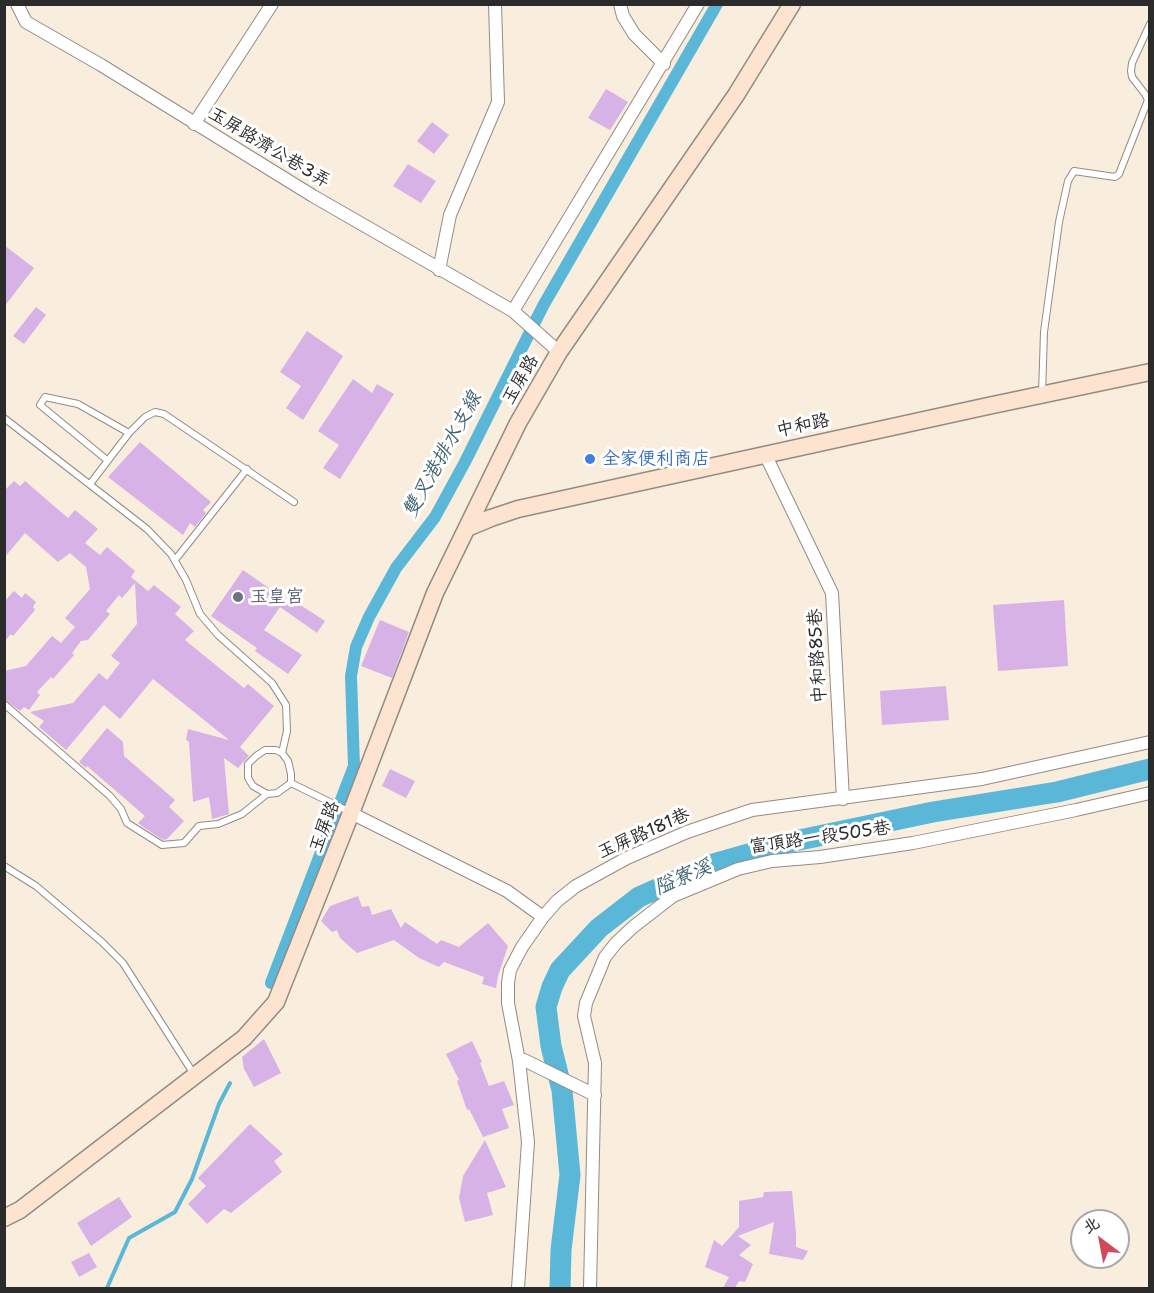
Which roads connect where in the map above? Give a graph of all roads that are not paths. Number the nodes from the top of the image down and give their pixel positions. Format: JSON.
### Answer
{"nodes":[{"id":1,"x":17,"y":4,"type":"edge"},
{"id":2,"x":272,"y":4,"type":"edge"},
{"id":3,"x":495,"y":4,"type":"edge"},
{"id":4,"x":620,"y":4,"type":"edge"},
{"id":5,"x":698,"y":4,"type":"edge"},
{"id":6,"x":792,"y":4,"type":"edge"},
{"id":7,"x":1149,"y":24,"type":"edge"},
{"id":8,"x":663,"y":64,"type":"junction"},
{"id":9,"x":194,"y":124,"type":"junction"},
{"id":10,"x":439,"y":270,"type":"junction"},
{"id":11,"x":513,"y":311,"type":"junction"},
{"id":12,"x":559,"y":352,"type":"junction"},
{"id":13,"x":1149,"y":372,"type":"edge"},
{"id":14,"x":1042,"y":394,"type":"junction"},
{"id":15,"x":4,"y":417,"type":"edge"},
{"id":16,"x":129,"y":433,"type":"junction"},
{"id":17,"x":765,"y":454,"type":"junction"},
{"id":18,"x":107,"y":460,"type":"junction"},
{"id":19,"x":247,"y":469,"type":"junction"},
{"id":20,"x":90,"y":484,"type":"junction"},
{"id":21,"x":294,"y":502,"type":"dead end"},
{"id":22,"x":467,"y":528,"type":"junction"},
{"id":23,"x":174,"y":560,"type":"junction"},
{"id":24,"x":4,"y":704,"type":"edge"},
{"id":25,"x":1149,"y":742,"type":"edge"},
{"id":26,"x":282,"y":753,"type":"junction"},
{"id":27,"x":291,"y":783,"type":"junction"},
{"id":28,"x":1149,"y":793,"type":"edge"},
{"id":29,"x":267,"y":794,"type":"junction"},
{"id":30,"x":843,"y":799,"type":"junction"},
{"id":31,"x":351,"y":813,"type":"junction"},
{"id":32,"x":4,"y":866,"type":"edge"},
{"id":33,"x":543,"y":917,"type":"junction"},
{"id":34,"x":522,"y":1060,"type":"junction"},
{"id":35,"x":195,"y":1076,"type":"junction"},
{"id":36,"x":591,"y":1092,"type":"junction"},
{"id":37,"x":4,"y":1218,"type":"edge"},
{"id":38,"x":518,"y":1288,"type":"edge"},
{"id":39,"x":590,"y":1288,"type":"edge"}],
"edges":[{"from":1,"to":9,"type":"street","name":"玉屏路濟公巷3弄"},
{"from":2,"to":9,"type":"street"},
{"from":3,"to":10,"type":"street"},
{"from":4,"to":8,"type":"street"},
{"from":5,"to":8,"type":"street"},
{"from":6,"to":12,"type":"street","name":"玉屏路"},
{"from":7,"to":14,"type":"lane"},
{"from":8,"to":11,"type":"street"},
{"from":9,"to":10,"type":"street","name":"玉屏路濟公巷3弄"},
{"from":10,"to":11,"type":"street","name":"玉屏路濟公巷3弄"},
{"from":11,"to":12,"type":"street","name":"玉屏路"},
{"from":12,"to":22,"type":"street","name":"玉屏路"},
{"from":13,"to":14,"type":"street","name":"中和路"},
{"from":14,"to":17,"type":"street","name":"中和路"},
{"from":15,"to":20,"type":"lane"},
{"from":16,"to":18,"type":"lane"},
{"from":16,"to":18,"type":"lane"},
{"from":16,"to":19,"type":"lane"},
{"from":17,"to":22,"type":"street","name":"中和路"},
{"from":17,"to":30,"type":"street","name":"中和路85巷"},
{"from":18,"to":20,"type":"lane"},
{"from":19,"to":21,"type":"lane"},
{"from":19,"to":23,"type":"lane"},
{"from":20,"to":23,"type":"lane"},
{"from":22,"to":31,"type":"street","name":"玉屏路"},
{"from":23,"to":26,"type":"lane"},
{"from":24,"to":29,"type":"lane"},
{"from":25,"to":30,"type":"street","name":"玉屏路181巷"},
{"from":26,"to":27,"type":"lane"},
{"from":26,"to":29,"type":"lane"},
{"from":27,"to":29,"type":"lane"},
{"from":27,"to":31,"type":"lane"},
{"from":28,"to":36,"type":"street","name":"富頂路一段505巷"},
{"from":30,"to":33,"type":"street","name":"玉屏路181巷"},
{"from":31,"to":33,"type":"street"},
{"from":31,"to":35,"type":"street","name":"玉屏路"},
{"from":32,"to":35,"type":"lane"},
{"from":33,"to":34,"type":"street","name":"玉屏路181巷"},
{"from":34,"to":36,"type":"street"},
{"from":34,"to":38,"type":"street","name":"玉屏路181巷"},
{"from":35,"to":37,"type":"street","name":"玉屏路"},
{"from":36,"to":39,"type":"street","name":"富頂路一段505巷"}]}
